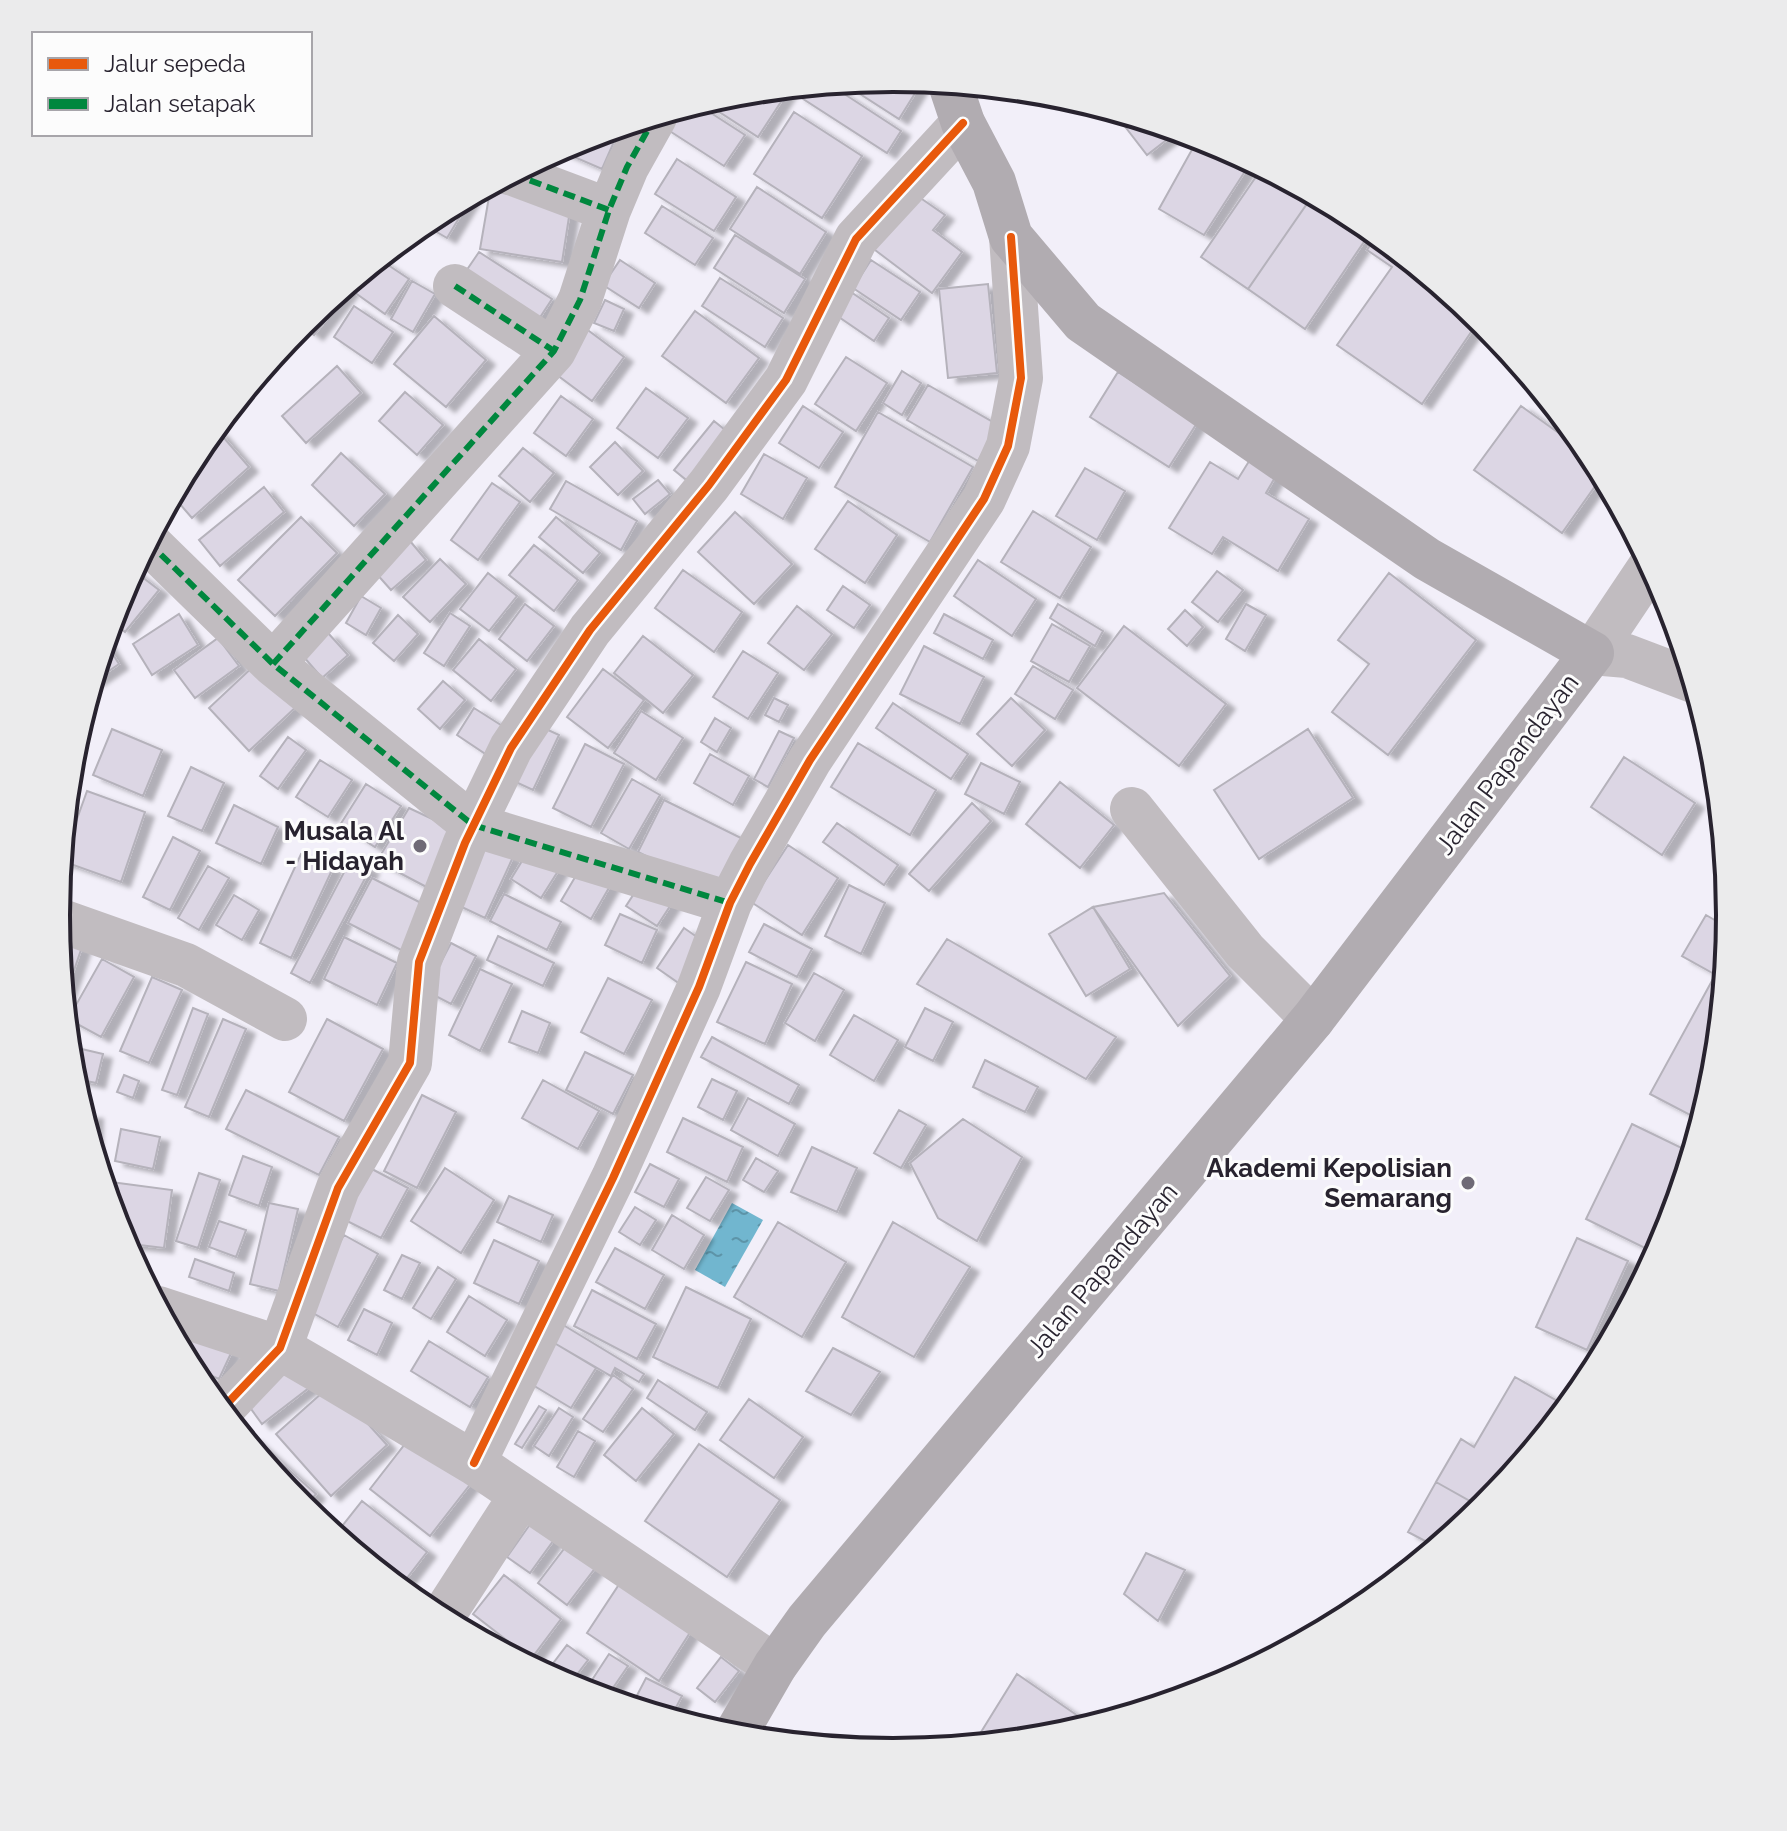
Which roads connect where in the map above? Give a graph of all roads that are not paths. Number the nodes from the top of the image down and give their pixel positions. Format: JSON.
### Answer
{"nodes":[{"id":1,"x":956,"y":103,"type":"edge"},
{"id":2,"x":648,"y":130,"type":"edge"},
{"id":3,"x":526,"y":179,"type":"edge"},
{"id":4,"x":609,"y":210,"type":"junction"},
{"id":5,"x":1011,"y":237,"type":"junction"},
{"id":6,"x":455,"y":286,"type":"dead end"},
{"id":7,"x":554,"y":351,"type":"junction"},
{"id":8,"x":156,"y":550,"type":"edge"},
{"id":9,"x":1643,"y":576,"type":"edge"},
{"id":10,"x":1592,"y":653,"type":"junction"},
{"id":11,"x":273,"y":664,"type":"junction"},
{"id":12,"x":1681,"y":676,"type":"edge"},
{"id":13,"x":1132,"y":809,"type":"dead end"},
{"id":14,"x":473,"y":825,"type":"junction"},
{"id":15,"x":730,"y":903,"type":"junction"},
{"id":16,"x":70,"y":924,"type":"edge"},
{"id":17,"x":285,"y":1019,"type":"dead end"},
{"id":18,"x":1313,"y":1019,"type":"junction"},
{"id":19,"x":172,"y":1313,"type":"edge"},
{"id":20,"x":280,"y":1348,"type":"junction"},
{"id":21,"x":229,"y":1402,"type":"edge"},
{"id":22,"x":474,"y":1463,"type":"junction"},
{"id":23,"x":520,"y":1497,"type":"junction"},
{"id":24,"x":448,"y":1608,"type":"edge"},
{"id":25,"x":775,"y":1666,"type":"junction"},
{"id":26,"x":741,"y":1724,"type":"edge"}],
"edges":[{"from":1,"to":5,"type":"main road","name":"Jalan Papandayan"},
{"from":1,"to":14,"type":"street"},
{"from":2,"to":4,"type":"street"},
{"from":3,"to":4,"type":"street"},
{"from":4,"to":7,"type":"street"},
{"from":5,"to":10,"type":"main road","name":"Jalan Papandayan"},
{"from":5,"to":15,"type":"street"},
{"from":6,"to":7,"type":"street"},
{"from":7,"to":11,"type":"street"},
{"from":8,"to":11,"type":"street"},
{"from":9,"to":10,"type":"street","name":"Jalan Papandayan"},
{"from":10,"to":12,"type":"street"},
{"from":10,"to":18,"type":"main road","name":"Jalan Papandayan"},
{"from":11,"to":14,"type":"street"},
{"from":13,"to":18,"type":"street"},
{"from":14,"to":15,"type":"street"},
{"from":14,"to":20,"type":"street"},
{"from":15,"to":22,"type":"street"},
{"from":16,"to":17,"type":"street"},
{"from":18,"to":25,"type":"main road","name":"Jalan Papandayan"},
{"from":19,"to":20,"type":"street"},
{"from":20,"to":21,"type":"street"},
{"from":20,"to":22,"type":"street"},
{"from":22,"to":23,"type":"street"},
{"from":23,"to":24,"type":"street"},
{"from":23,"to":25,"type":"street"},
{"from":25,"to":26,"type":"main road","name":"Jalan Papandayan"}]}
